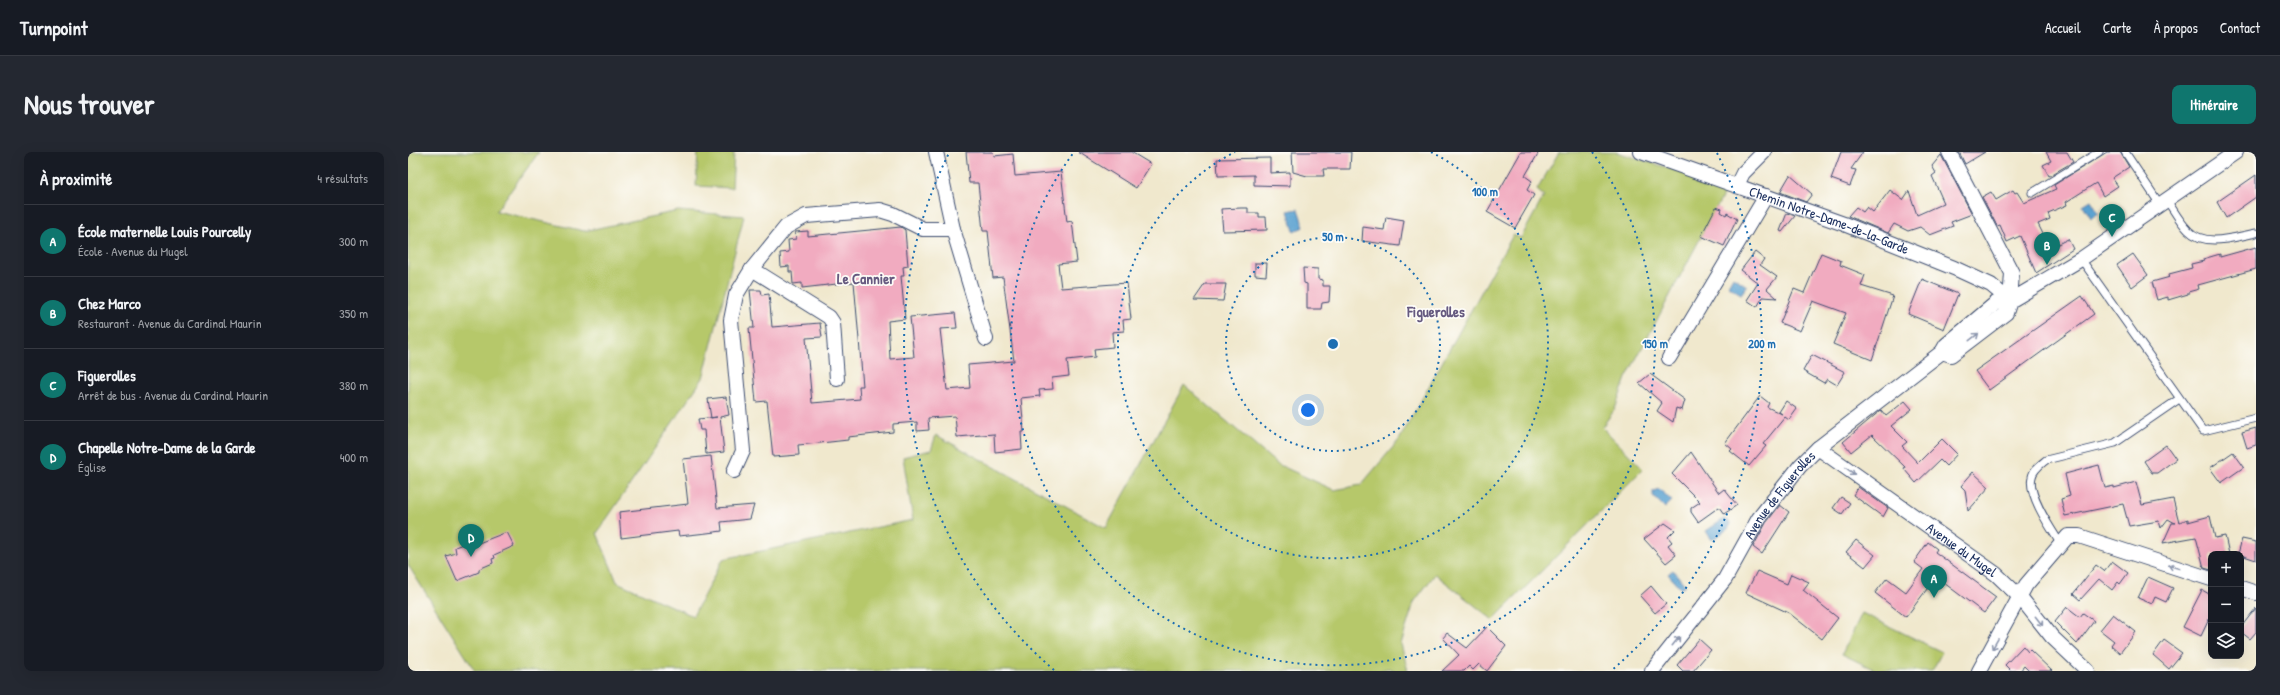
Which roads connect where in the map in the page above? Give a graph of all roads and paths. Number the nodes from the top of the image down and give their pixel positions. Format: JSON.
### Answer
{"nodes":[{"id":1,"x":936,"y":152,"type":"edge"},
{"id":2,"x":1643,"y":152,"type":"edge"},
{"id":3,"x":1764,"y":152,"type":"edge"},
{"id":4,"x":1949,"y":152,"type":"edge"},
{"id":5,"x":2098,"y":152,"type":"edge"},
{"id":6,"x":2125,"y":152,"type":"edge"},
{"id":7,"x":2236,"y":152,"type":"edge"},
{"id":8,"x":1737,"y":185,"type":"junction"},
{"id":9,"x":2032,"y":192,"type":"dead end"},
{"id":10,"x":1766,"y":196,"type":"junction"},
{"id":11,"x":2163,"y":201,"type":"junction"},
{"id":12,"x":953,"y":229,"type":"junction"},
{"id":13,"x":2256,"y":233,"type":"edge"},
{"id":14,"x":2081,"y":259,"type":"junction"},
{"id":15,"x":752,"y":269,"type":"junction"},
{"id":16,"x":2010,"y":301,"type":"junction"},
{"id":17,"x":986,"y":339,"type":"dead end"},
{"id":18,"x":1669,"y":358,"type":"dead end"},
{"id":19,"x":837,"y":378,"type":"dead end"},
{"id":20,"x":2179,"y":399,"type":"junction"},
{"id":21,"x":2256,"y":418,"type":"edge"},
{"id":22,"x":1818,"y":448,"type":"junction"},
{"id":23,"x":734,"y":471,"type":"dead end"},
{"id":24,"x":2060,"y":543,"type":"junction"},
{"id":25,"x":2208,"y":577,"type":"edge"},
{"id":26,"x":2244,"y":589,"type":"edge"},
{"id":27,"x":2256,"y":593,"type":"edge"},
{"id":28,"x":2021,"y":598,"type":"junction"},
{"id":29,"x":1652,"y":671,"type":"edge"},
{"id":30,"x":1979,"y":671,"type":"edge"},
{"id":31,"x":2088,"y":671,"type":"edge"}],
"edges":[{"from":1,"to":12,"type":"street"},
{"from":2,"to":8,"type":"street","name":"Chemin Notre-Dame-de-la-Garde"},
{"from":3,"to":8,"type":"street"},
{"from":4,"to":16,"type":"street"},
{"from":5,"to":9,"type":"lane"},
{"from":6,"to":11,"type":"lane"},
{"from":7,"to":11,"type":"street"},
{"from":8,"to":10,"type":"street","name":"Chemin Notre-Dame-de-la-Garde"},
{"from":10,"to":16,"type":"street","name":"Chemin Notre-Dame-de-la-Garde"},
{"from":10,"to":18,"type":"street"},
{"from":11,"to":13,"type":"lane"},
{"from":11,"to":14,"type":"street"},
{"from":12,"to":15,"type":"street"},
{"from":12,"to":17,"type":"street"},
{"from":14,"to":16,"type":"street"},
{"from":14,"to":20,"type":"lane"},
{"from":15,"to":19,"type":"street"},
{"from":15,"to":23,"type":"street"},
{"from":16,"to":22,"type":"street","name":"Avenue de Figuerolles"},
{"from":20,"to":21,"type":"lane"},
{"from":20,"to":24,"type":"lane"},
{"from":22,"to":28,"type":"street","name":"Avenue du Mugel","one_way":true},
{"from":29,"to":22,"type":"street","name":"Avenue de Figuerolles","one_way":true},
{"from":25,"to":24,"type":"street","one_way":true},
{"from":24,"to":28,"type":"street"},
{"from":26,"to":27,"type":"street"},
{"from":28,"to":30,"type":"street","one_way":true},
{"from":28,"to":31,"type":"street","name":"Avenue du Mugel","one_way":true}]}
